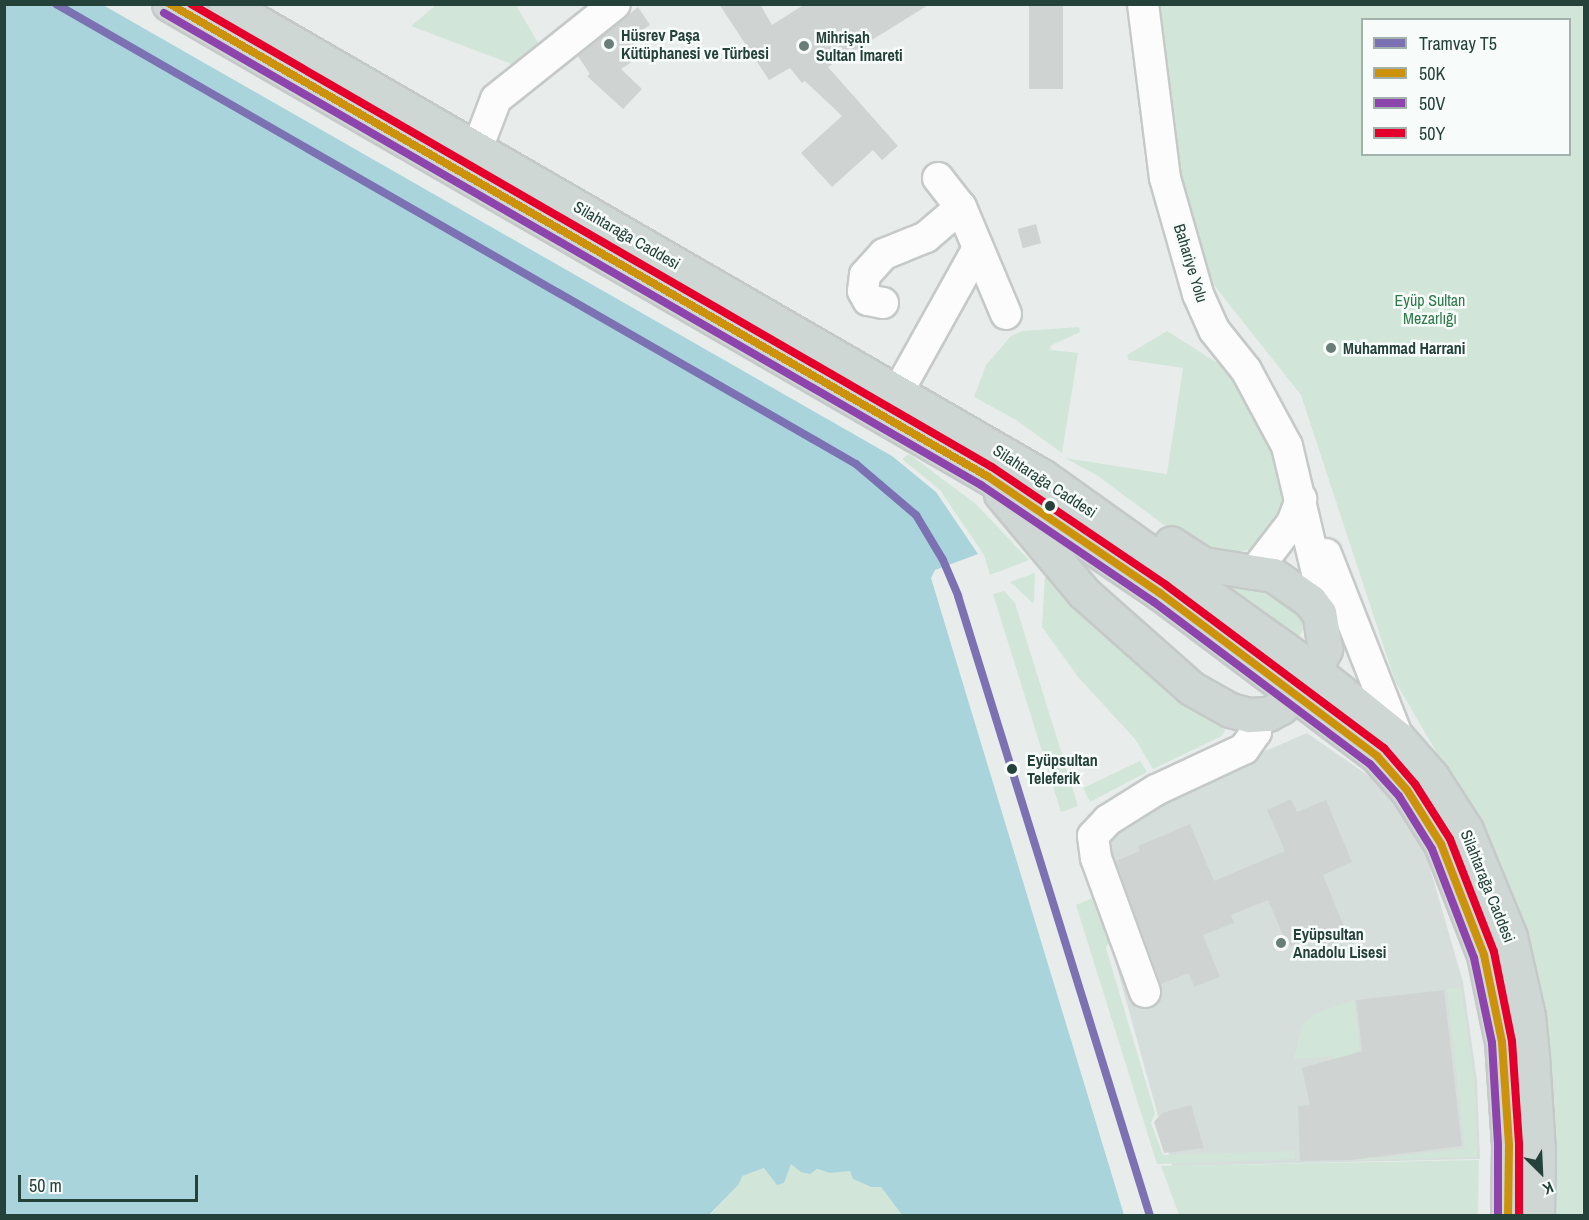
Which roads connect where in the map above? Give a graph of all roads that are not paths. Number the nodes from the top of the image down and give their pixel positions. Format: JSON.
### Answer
{"nodes":[{"id":1,"x":169,"y":4,"type":"edge"},
{"id":2,"x":226,"y":4,"type":"edge"},
{"id":3,"x":615,"y":4,"type":"edge"},
{"id":4,"x":1143,"y":4,"type":"edge"},
{"id":5,"x":477,"y":149,"type":"junction"},
{"id":6,"x":938,"y":178,"type":"dead end"},
{"id":7,"x":961,"y":207,"type":"junction"},
{"id":8,"x":978,"y":248,"type":"junction"},
{"id":9,"x":883,"y":303,"type":"dead end"},
{"id":10,"x":1006,"y":315,"type":"dead end"},
{"id":11,"x":898,"y":390,"type":"junction"},
{"id":12,"x":987,"y":476,"type":"junction"},
{"id":13,"x":1301,"y":499,"type":"junction"},
{"id":14,"x":1091,"y":509,"type":"junction"},
{"id":15,"x":1255,"y":571,"type":"junction"},
{"id":16,"x":1318,"y":613,"type":"junction"},
{"id":17,"x":1305,"y":681,"type":"junction"},
{"id":18,"x":1258,"y":716,"type":"junction"},
{"id":19,"x":1398,"y":738,"type":"junction"},
{"id":20,"x":1145,"y":992,"type":"dead end"},
{"id":21,"x":1508,"y":1215,"type":"edge"},
{"id":22,"x":1537,"y":1215,"type":"edge"}],
"edges":[{"from":1,"to":12,"type":"main road","name":"Silahtarağa Caddesi"},
{"from":2,"to":5,"type":"main road","name":"Silahtarağa Caddesi"},
{"from":3,"to":5,"type":"street"},
{"from":4,"to":13,"type":"street","name":"Bahariye Yolu"},
{"from":5,"to":11,"type":"main road","name":"Silahtarağa Caddesi"},
{"from":6,"to":7,"type":"street"},
{"from":7,"to":8,"type":"street"},
{"from":7,"to":9,"type":"street"},
{"from":8,"to":10,"type":"street"},
{"from":8,"to":11,"type":"street"},
{"from":11,"to":14,"type":"main road","name":"Silahtarağa Caddesi"},
{"from":12,"to":17,"type":"main road","name":"Silahtarağa Caddesi"},
{"from":12,"to":18,"type":"main road"},
{"from":13,"to":15,"type":"street"},
{"from":13,"to":16,"type":"street"},
{"from":13,"to":19,"type":"street"},
{"from":14,"to":15,"type":"main road"},
{"from":14,"to":17,"type":"main road","name":"Silahtarağa Caddesi"},
{"from":15,"to":16,"type":"main road"},
{"from":16,"to":17,"type":"main road"},
{"from":17,"to":18,"type":"main road"},
{"from":17,"to":19,"type":"main road","name":"Silahtarağa Caddesi"},
{"from":17,"to":21,"type":"main road","name":"Silahtarağa Caddesi"},
{"from":18,"to":20,"type":"street"},
{"from":19,"to":22,"type":"main road","name":"Silahtarağa Caddesi"}]}
